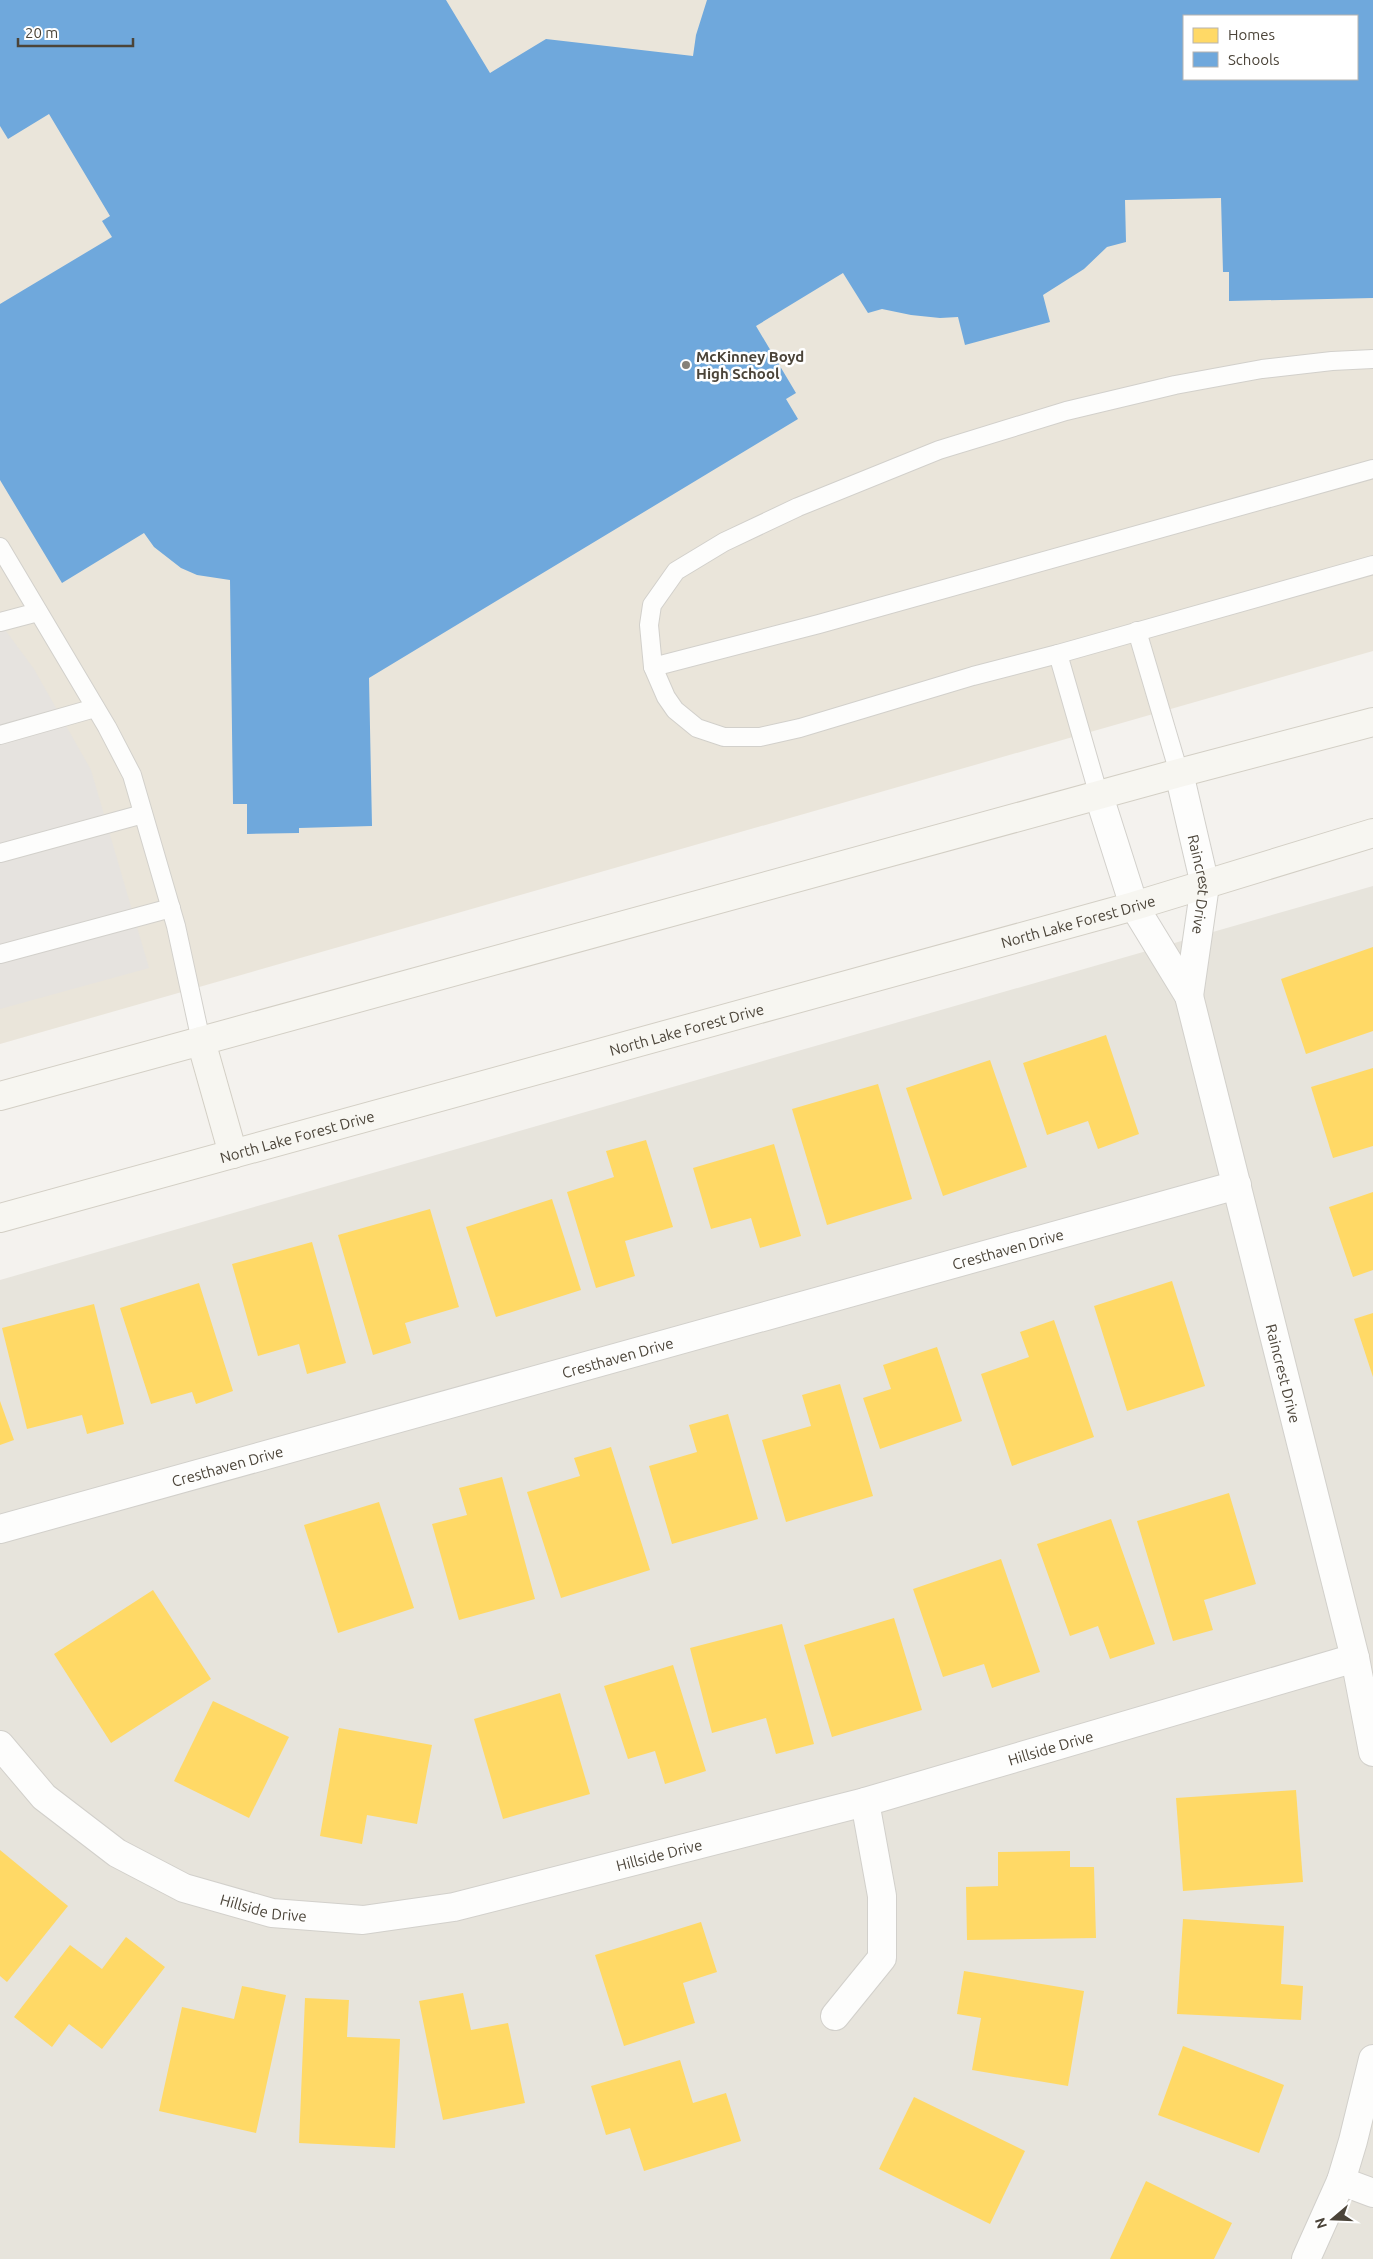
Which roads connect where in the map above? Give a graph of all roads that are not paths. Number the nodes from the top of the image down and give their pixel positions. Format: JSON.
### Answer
{"nodes":[{"id":1,"x":1373,"y":359,"type":"edge"},
{"id":2,"x":1373,"y":469,"type":"edge"},
{"id":3,"x":0,"y":547,"type":"edge"},
{"id":4,"x":1373,"y":565,"type":"edge"},
{"id":5,"x":38,"y":612,"type":"junction"},
{"id":6,"x":0,"y":622,"type":"edge"},
{"id":7,"x":1137,"y":630,"type":"junction"},
{"id":8,"x":1058,"y":654,"type":"junction"},
{"id":9,"x":653,"y":668,"type":"junction"},
{"id":10,"x":95,"y":708,"type":"junction"},
{"id":11,"x":1373,"y":722,"type":"edge"},
{"id":12,"x":0,"y":735,"type":"edge"},
{"id":13,"x":1179,"y":772,"type":"junction"},
{"id":14,"x":1099,"y":796,"type":"junction"},
{"id":15,"x":143,"y":814,"type":"junction"},
{"id":16,"x":1373,"y":833,"type":"edge"},
{"id":17,"x":0,"y":853,"type":"edge"},
{"id":18,"x":1205,"y":885,"type":"junction"},
{"id":19,"x":1134,"y":906,"type":"junction"},
{"id":20,"x":171,"y":908,"type":"junction"},
{"id":21,"x":0,"y":954,"type":"edge"},
{"id":22,"x":1189,"y":996,"type":"junction"},
{"id":23,"x":201,"y":1041,"type":"junction"},
{"id":24,"x":0,"y":1096,"type":"edge"},
{"id":25,"x":233,"y":1154,"type":"junction"},
{"id":26,"x":1237,"y":1185,"type":"junction"},
{"id":27,"x":0,"y":1218,"type":"edge"},
{"id":28,"x":0,"y":1529,"type":"edge"},
{"id":29,"x":1355,"y":1658,"type":"junction"},
{"id":30,"x":0,"y":1745,"type":"edge"},
{"id":31,"x":1373,"y":1752,"type":"edge"},
{"id":32,"x":865,"y":1802,"type":"junction"},
{"id":33,"x":835,"y":2016,"type":"dead end"},
{"id":34,"x":1373,"y":2059,"type":"edge"},
{"id":35,"x":1341,"y":2180,"type":"junction"},
{"id":36,"x":1373,"y":2193,"type":"edge"},
{"id":37,"x":1306,"y":2259,"type":"edge"}],
"edges":[{"from":1,"to":9,"type":"lane"},
{"from":2,"to":9,"type":"lane"},
{"from":3,"to":5,"type":"lane"},
{"from":4,"to":7,"type":"lane"},
{"from":5,"to":6,"type":"lane"},
{"from":5,"to":10,"type":"lane"},
{"from":7,"to":8,"type":"lane"},
{"from":7,"to":13,"type":"lane"},
{"from":8,"to":9,"type":"lane"},
{"from":8,"to":14,"type":"lane"},
{"from":10,"to":12,"type":"lane"},
{"from":10,"to":15,"type":"lane"},
{"from":11,"to":13,"type":"main road"},
{"from":13,"to":14,"type":"main road"},
{"from":13,"to":18,"type":"street","name":"Raincrest Drive"},
{"from":14,"to":19,"type":"street","name":"Raincrest Drive"},
{"from":14,"to":23,"type":"main road"},
{"from":15,"to":17,"type":"lane"},
{"from":15,"to":20,"type":"lane"},
{"from":16,"to":18,"type":"main road","name":"North Lake Forest Drive"},
{"from":18,"to":19,"type":"main road","name":"North Lake Forest Drive"},
{"from":18,"to":22,"type":"street","name":"Raincrest Drive"},
{"from":19,"to":22,"type":"street","name":"Raincrest Drive"},
{"from":19,"to":25,"type":"main road","name":"North Lake Forest Drive"},
{"from":20,"to":21,"type":"lane"},
{"from":20,"to":23,"type":"lane"},
{"from":22,"to":26,"type":"street","name":"Raincrest Drive"},
{"from":23,"to":24,"type":"main road"},
{"from":23,"to":25,"type":"main road"},
{"from":25,"to":27,"type":"main road","name":"North Lake Forest Drive"},
{"from":26,"to":28,"type":"street","name":"Cresthaven Drive"},
{"from":26,"to":29,"type":"street","name":"Raincrest Drive"},
{"from":29,"to":31,"type":"street","name":"Raincrest Drive"},
{"from":29,"to":32,"type":"street","name":"Hillside Drive"},
{"from":30,"to":32,"type":"street","name":"Hillside Drive"},
{"from":32,"to":33,"type":"street"},
{"from":34,"to":35,"type":"street"},
{"from":35,"to":36,"type":"street"},
{"from":35,"to":37,"type":"street"}]}
